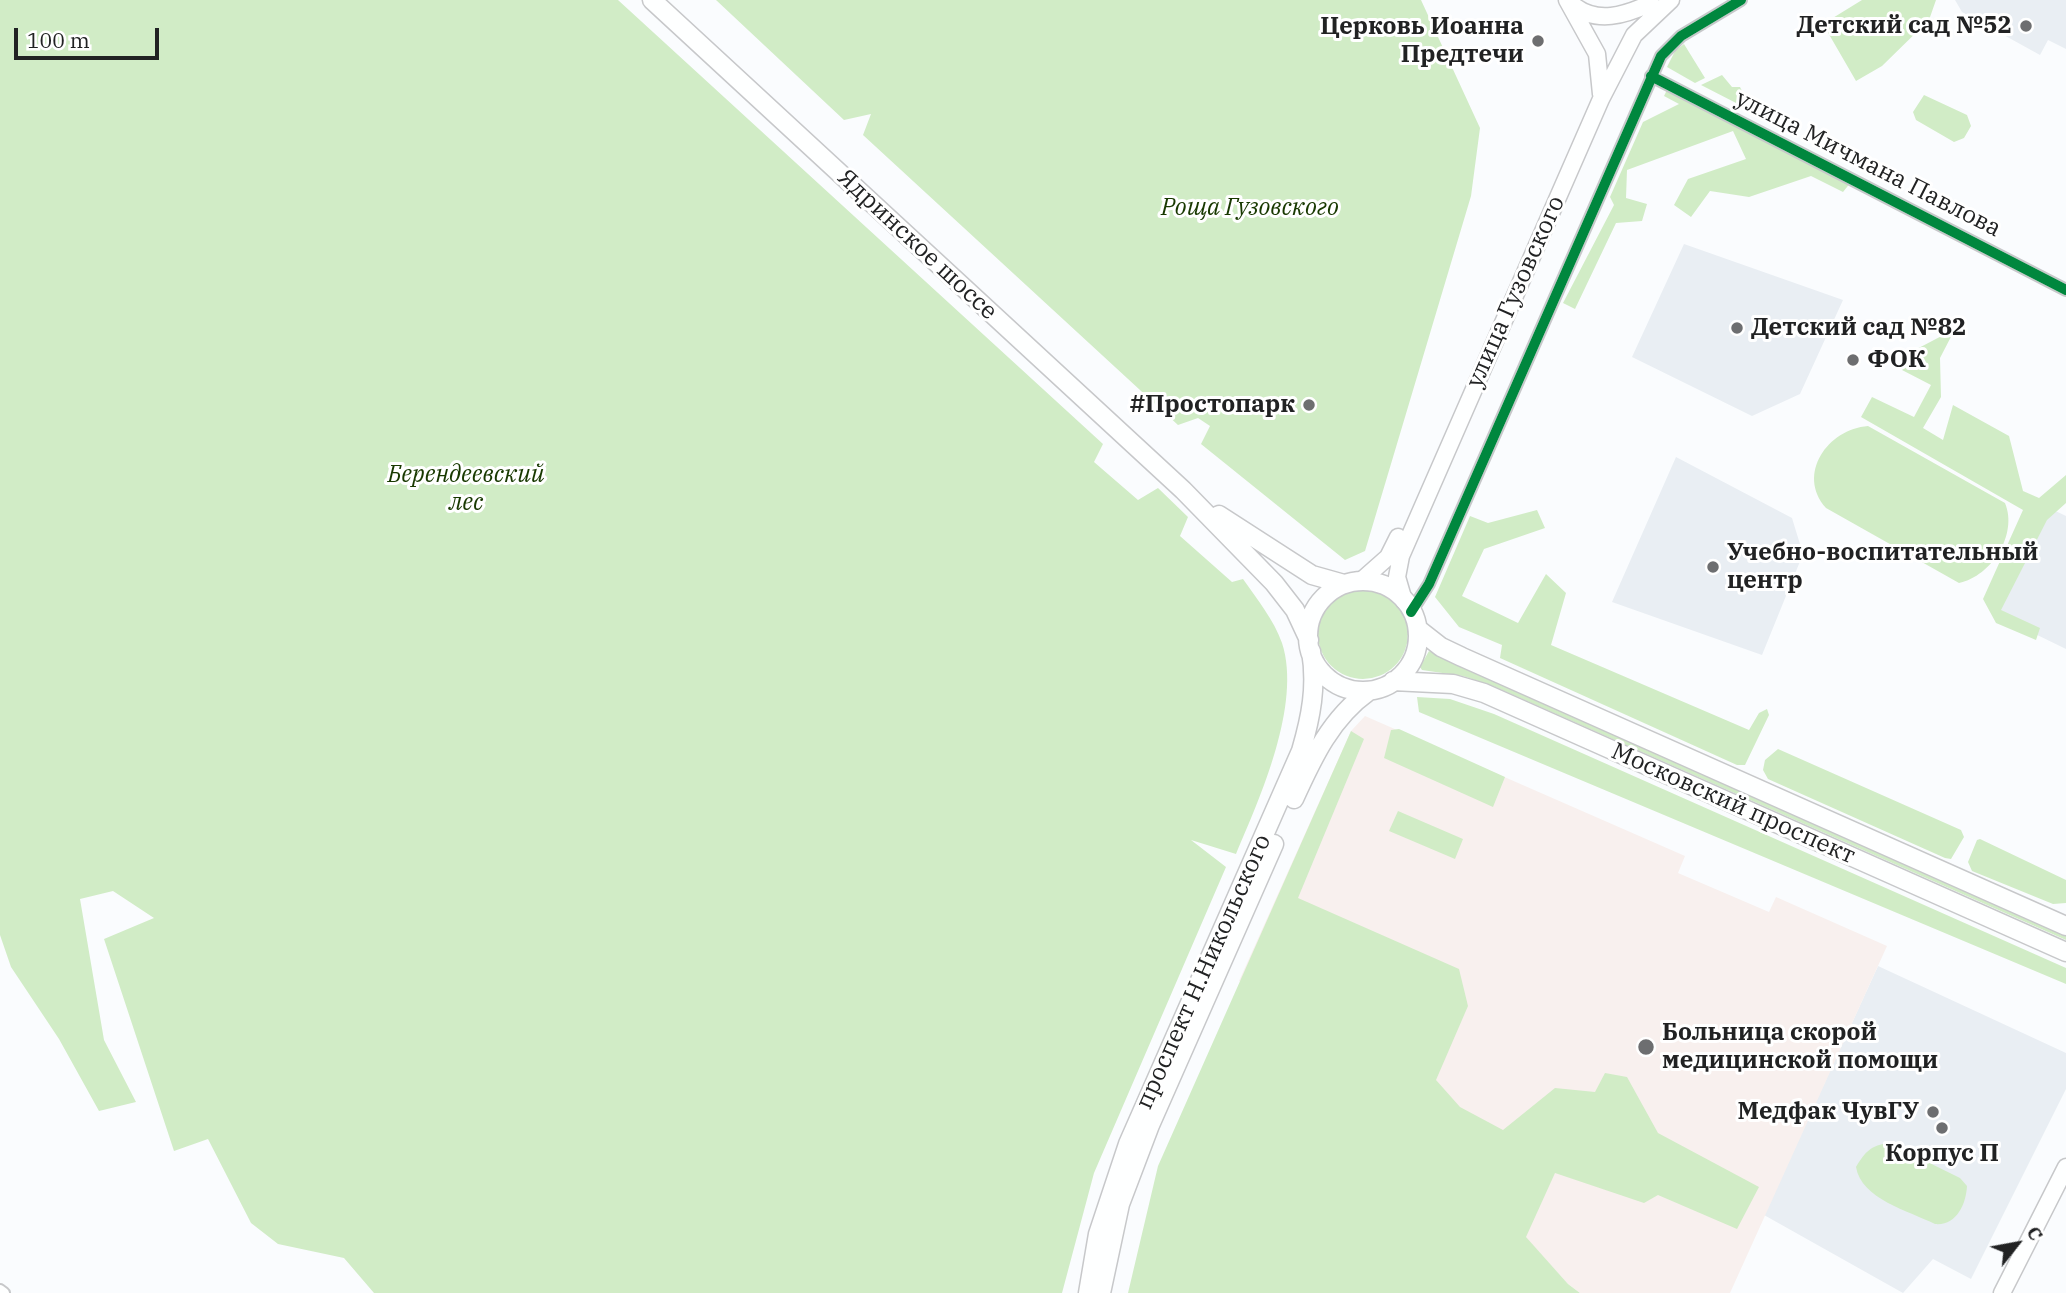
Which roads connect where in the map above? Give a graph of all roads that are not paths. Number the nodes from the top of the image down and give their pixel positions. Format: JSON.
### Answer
{"nodes":[{"id":1,"x":652,"y":0,"type":"edge"},
{"id":2,"x":1554,"y":0,"type":"edge"},
{"id":3,"x":1567,"y":0,"type":"edge"},
{"id":4,"x":1671,"y":0,"type":"edge"},
{"id":5,"x":1741,"y":0,"type":"edge"},
{"id":6,"x":1653,"y":1,"type":"edge"},
{"id":7,"x":1571,"y":24,"type":"junction"},
{"id":8,"x":1590,"y":38,"type":"junction"},
{"id":9,"x":1620,"y":48,"type":"junction"},
{"id":10,"x":1651,"y":76,"type":"junction"},
{"id":11,"x":1602,"y":78,"type":"junction"},
{"id":12,"x":1597,"y":98,"type":"junction"},
{"id":13,"x":2066,"y":290,"type":"edge"},
{"id":14,"x":1182,"y":490,"type":"junction"},
{"id":15,"x":1362,"y":580,"type":"junction"},
{"id":16,"x":1343,"y":584,"type":"junction"},
{"id":17,"x":1411,"y":614,"type":"junction"},
{"id":18,"x":1310,"y":646,"type":"junction"},
{"id":19,"x":1393,"y":681,"type":"junction"},
{"id":20,"x":1369,"y":691,"type":"junction"},
{"id":21,"x":2066,"y":926,"type":"edge"},
{"id":22,"x":2066,"y":952,"type":"edge"},
{"id":23,"x":2065,"y":1177,"type":"edge"},
{"id":24,"x":0,"y":1290,"type":"edge"},
{"id":25,"x":2009,"y":1290,"type":"edge"},
{"id":26,"x":4,"y":1293,"type":"edge"},
{"id":27,"x":1088,"y":1293,"type":"edge"},
{"id":28,"x":1101,"y":1293,"type":"edge"}],
"edges":[{"from":1,"to":14,"type":"main road","name":"Ядринское шоссе"},
{"from":2,"to":7,"type":"main road"},
{"from":3,"to":6,"type":"main road"},
{"from":3,"to":8,"type":"main road"},
{"from":4,"to":9,"type":"main road","name":"улица Гузовского"},
{"from":5,"to":10,"type":"street"},
{"from":6,"to":9,"type":"main road","name":"улица Гузовского"},
{"from":7,"to":8,"type":"main road"},
{"from":7,"to":12,"type":"main road"},
{"from":8,"to":9,"type":"main road"},
{"from":8,"to":11,"type":"main road"},
{"from":9,"to":11,"type":"main road","name":"улица Гузовского"},
{"from":9,"to":12,"type":"main road","name":"улица Гузовского"},
{"from":10,"to":13,"type":"street","name":"улица Мичмана Павлова"},
{"from":10,"to":17,"type":"street"},
{"from":11,"to":12,"type":"main road"},
{"from":12,"to":15,"type":"main road","name":"улица Гузовского"},
{"from":12,"to":17,"type":"main road","name":"улица Гузовского"},
{"from":14,"to":16,"type":"main road","name":"Ядринское шоссе"},
{"from":14,"to":18,"type":"main road","name":"Ядринское шоссе"},
{"from":15,"to":16,"type":"main road"},
{"from":15,"to":17,"type":"main road"},
{"from":16,"to":18,"type":"main road"},
{"from":17,"to":19,"type":"main road"},
{"from":17,"to":21,"type":"main road","name":"Московский проспект"},
{"from":18,"to":20,"type":"main road"},
{"from":18,"to":27,"type":"main road","name":"проспект Н.Никольского"},
{"from":19,"to":20,"type":"main road"},
{"from":19,"to":22,"type":"main road","name":"Московский проспект"},
{"from":20,"to":28,"type":"main road","name":"проспект Н.Никольского"},
{"from":23,"to":25,"type":"main road"},
{"from":24,"to":26,"type":"street"}]}
